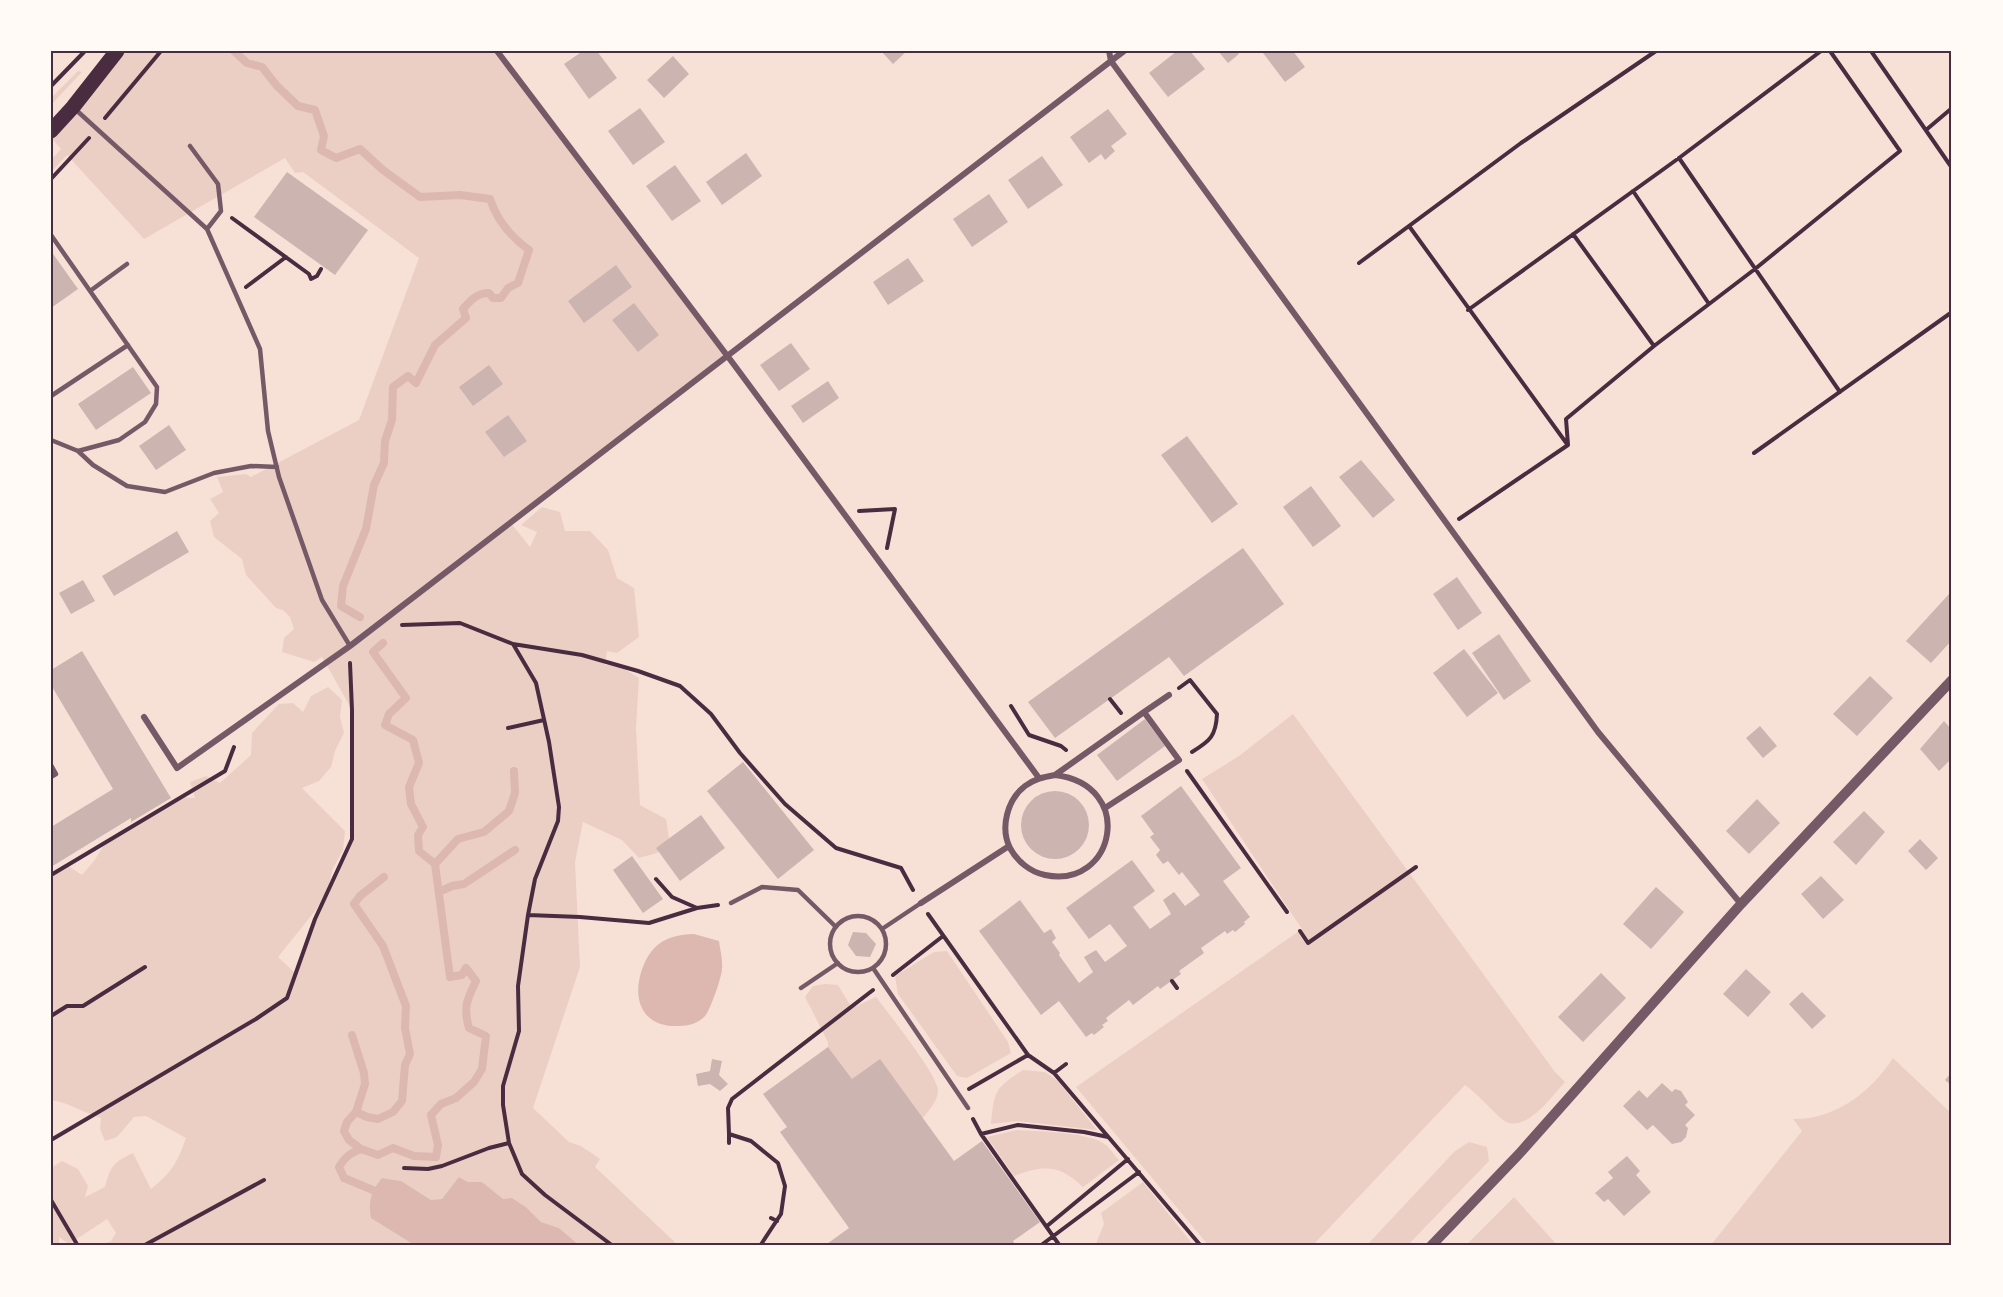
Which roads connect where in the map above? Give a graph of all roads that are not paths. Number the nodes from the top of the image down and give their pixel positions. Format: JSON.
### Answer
{"nodes":[{"id":1,"x":117,"y":51,"type":"edge"},
{"id":2,"x":496,"y":51,"type":"edge"},
{"id":3,"x":1109,"y":51,"type":"edge"},
{"id":4,"x":1124,"y":51,"type":"edge"},
{"id":5,"x":1111,"y":61,"type":"junction"},
{"id":6,"x":73,"y":107,"type":"junction"},
{"id":7,"x":51,"y":131,"type":"edge"},
{"id":8,"x":189,"y":146,"type":"dead end"},
{"id":9,"x":207,"y":229,"type":"junction"},
{"id":10,"x":51,"y":235,"type":"edge"},
{"id":11,"x":127,"y":264,"type":"dead end"},
{"id":12,"x":90,"y":291,"type":"junction"},
{"id":13,"x":128,"y":345,"type":"junction"},
{"id":14,"x":727,"y":355,"type":"junction"},
{"id":15,"x":51,"y":396,"type":"edge"},
{"id":16,"x":51,"y":440,"type":"edge"},
{"id":17,"x":78,"y":451,"type":"junction"},
{"id":18,"x":277,"y":467,"type":"junction"},
{"id":19,"x":350,"y":646,"type":"junction"},
{"id":20,"x":1952,"y":680,"type":"edge"},
{"id":21,"x":1169,"y":695,"type":"road end"},
{"id":22,"x":1144,"y":712,"type":"junction"},
{"id":23,"x":144,"y":717,"type":"dead end"},
{"id":24,"x":51,"y":765,"type":"edge"},
{"id":25,"x":1055,"y":775,"type":"junction"},
{"id":26,"x":51,"y":777,"type":"edge"},
{"id":27,"x":1039,"y":778,"type":"junction"},
{"id":28,"x":1105,"y":808,"type":"junction"},
{"id":29,"x":1009,"y":846,"type":"junction"},
{"id":30,"x":731,"y":903,"type":"road end"},
{"id":31,"x":921,"y":903,"type":"joint"},
{"id":32,"x":1741,"y":904,"type":"junction"},
{"id":33,"x":836,"y":927,"type":"junction"},
{"id":34,"x":882,"y":929,"type":"junction"},
{"id":35,"x":838,"y":963,"type":"junction"},
{"id":36,"x":873,"y":968,"type":"junction"},
{"id":37,"x":801,"y":988,"type":"dead end"},
{"id":38,"x":968,"y":1108,"type":"dead end"},
{"id":39,"x":1431,"y":1246,"type":"edge"}],
"edges":[{"from":1,"to":6,"type":"main road"},
{"from":2,"to":14,"type":"street"},
{"from":3,"to":5,"type":"street"},
{"from":4,"to":5,"type":"street"},
{"from":5,"to":14,"type":"street"},
{"from":5,"to":32,"type":"street"},
{"from":6,"to":7,"type":"main road"},
{"from":6,"to":9,"type":"lane"},
{"from":8,"to":9,"type":"lane"},
{"from":9,"to":18,"type":"lane"},
{"from":10,"to":12,"type":"lane"},
{"from":11,"to":12,"type":"lane"},
{"from":12,"to":13,"type":"lane"},
{"from":13,"to":15,"type":"lane"},
{"from":13,"to":17,"type":"lane"},
{"from":14,"to":19,"type":"street"},
{"from":14,"to":27,"type":"street"},
{"from":16,"to":17,"type":"lane"},
{"from":17,"to":18,"type":"lane"},
{"from":18,"to":19,"type":"lane"},
{"from":19,"to":23,"type":"street"},
{"from":20,"to":32,"type":"street"},
{"from":21,"to":22,"type":"street"},
{"from":22,"to":25,"type":"street"},
{"from":22,"to":28,"type":"street"},
{"from":24,"to":26,"type":"lane"},
{"from":25,"to":27,"type":"street"},
{"from":25,"to":28,"type":"street"},
{"from":27,"to":29,"type":"street"},
{"from":28,"to":29,"type":"street"},
{"from":29,"to":31,"type":"street"},
{"from":30,"to":33,"type":"lane"},
{"from":31,"to":34,"type":"lane"},
{"from":32,"to":39,"type":"street"},
{"from":33,"to":34,"type":"lane"},
{"from":33,"to":35,"type":"lane"},
{"from":34,"to":36,"type":"lane"},
{"from":35,"to":36,"type":"lane"},
{"from":35,"to":37,"type":"lane"},
{"from":36,"to":38,"type":"lane"}]}
